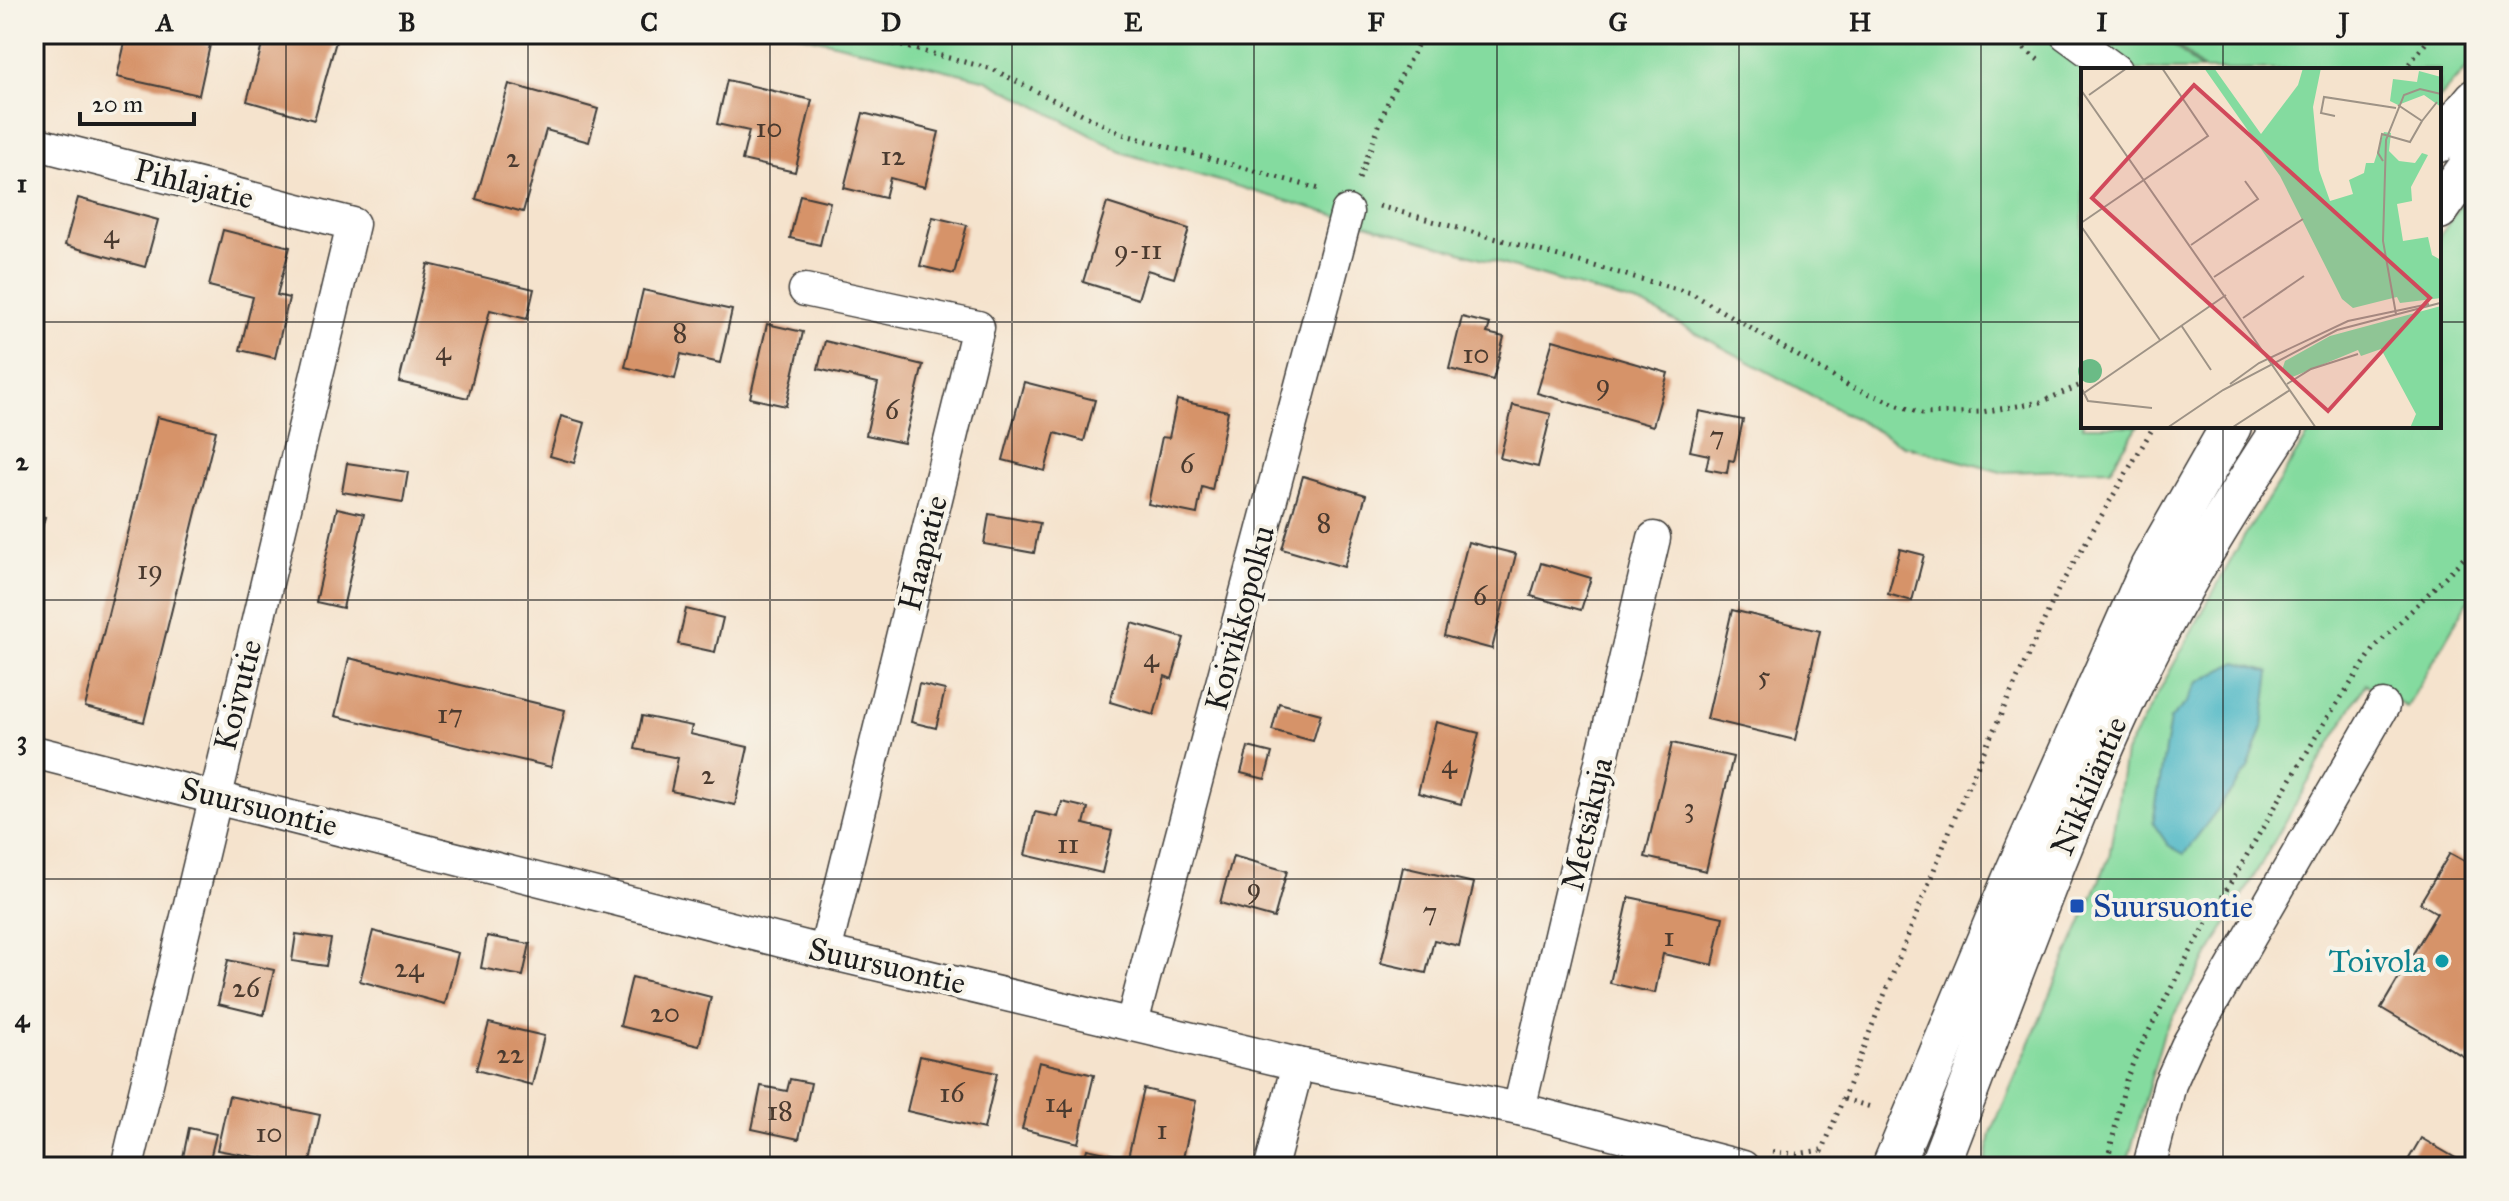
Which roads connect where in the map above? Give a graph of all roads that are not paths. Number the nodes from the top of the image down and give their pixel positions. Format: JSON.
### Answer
{"nodes":[{"id":1,"x":2066,"y":34,"type":"edge"},
{"id":2,"x":2112,"y":68,"type":"edge"},
{"id":3,"x":2475,"y":99,"type":"edge"},
{"id":4,"x":2441,"y":140,"type":"edge"},
{"id":5,"x":34,"y":143,"type":"edge"},
{"id":6,"x":2475,"y":158,"type":"edge"},
{"id":7,"x":1350,"y":205,"type":"road end"},
{"id":8,"x":2441,"y":206,"type":"edge"},
{"id":9,"x":353,"y":224,"type":"joint"},
{"id":10,"x":805,"y":290,"type":"dead end"},
{"id":11,"x":2230,"y":428,"type":"edge"},
{"id":12,"x":2282,"y":428,"type":"edge"},
{"id":13,"x":1654,"y":538,"type":"dead end"},
{"id":14,"x":2383,"y":706,"type":"dead end"},
{"id":15,"x":34,"y":752,"type":"edge"},
{"id":16,"x":214,"y":795,"type":"junction"},
{"id":17,"x":825,"y":952,"type":"junction"},
{"id":18,"x":1132,"y":1023,"type":"junction"},
{"id":19,"x":1298,"y":1064,"type":"junction"},
{"id":20,"x":1519,"y":1109,"type":"junction"},
{"id":21,"x":127,"y":1167,"type":"edge"},
{"id":22,"x":1271,"y":1167,"type":"edge"},
{"id":23,"x":1743,"y":1167,"type":"edge"},
{"id":24,"x":1892,"y":1167,"type":"edge"},
{"id":25,"x":1939,"y":1167,"type":"edge"},
{"id":26,"x":2149,"y":1167,"type":"edge"}],
"edges":[{"from":1,"to":2,"type":"street"},
{"from":3,"to":4,"type":"street"},
{"from":5,"to":9,"type":"street","name":"Pihlajatie"},
{"from":6,"to":8,"type":"street"},
{"from":7,"to":18,"type":"street","name":"Koivikkopolku"},
{"from":9,"to":16,"type":"street","name":"Koivutie"},
{"from":10,"to":17,"type":"street","name":"Haapatie"},
{"from":11,"to":24,"type":"street","name":"Nikkiläntie"},
{"from":12,"to":25,"type":"street","name":"Nikkiläntie"},
{"from":13,"to":20,"type":"street","name":"Metsäkuja"},
{"from":14,"to":26,"type":"street"},
{"from":15,"to":16,"type":"street","name":"Suursuontie"},
{"from":16,"to":17,"type":"street","name":"Suursuontie"},
{"from":16,"to":21,"type":"street","name":"Koivutie"},
{"from":17,"to":18,"type":"street","name":"Suursuontie"},
{"from":18,"to":19,"type":"street","name":"Suursuontie"},
{"from":19,"to":20,"type":"street","name":"Suursuontie"},
{"from":19,"to":22,"type":"street"},
{"from":20,"to":23,"type":"street","name":"Suursuontie"}]}
